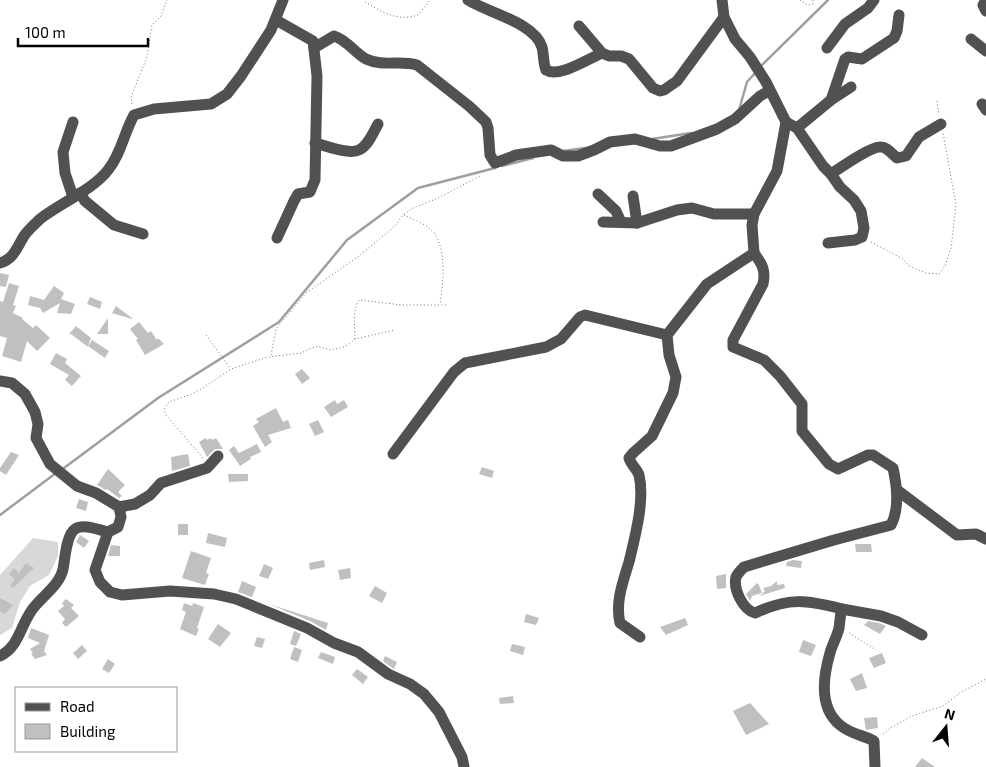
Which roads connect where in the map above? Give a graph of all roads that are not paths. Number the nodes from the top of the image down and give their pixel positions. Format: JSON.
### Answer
{"nodes":[{"id":1,"x":468,"y":0,"type":"edge"},
{"id":2,"x":722,"y":0,"type":"edge"},
{"id":3,"x":874,"y":0,"type":"edge"},
{"id":4,"x":986,"y":0,"type":"edge"},
{"id":5,"x":278,"y":1,"type":"edge"},
{"id":6,"x":986,"y":11,"type":"edge"},
{"id":7,"x":899,"y":15,"type":"dead end"},
{"id":8,"x":724,"y":17,"type":"junction"},
{"id":9,"x":276,"y":20,"type":"junction"},
{"id":10,"x":579,"y":26,"type":"dead end"},
{"id":11,"x":971,"y":39,"type":"dead end"},
{"id":12,"x":314,"y":48,"type":"junction"},
{"id":13,"x":827,"y":48,"type":"dead end"},
{"id":14,"x":986,"y":51,"type":"edge"},
{"id":15,"x":602,"y":53,"type":"junction"},
{"id":16,"x":767,"y":86,"type":"junction"},
{"id":17,"x":851,"y":87,"type":"dead end"},
{"id":18,"x":831,"y":100,"type":"junction"},
{"id":19,"x":72,"y":122,"type":"dead end"},
{"id":20,"x":786,"y":122,"type":"junction"},
{"id":21,"x":378,"y":124,"type":"dead end"},
{"id":22,"x":941,"y":124,"type":"road end"},
{"id":23,"x":797,"y":128,"type":"junction"},
{"id":24,"x":315,"y":144,"type":"junction"},
{"id":25,"x":831,"y":174,"type":"junction"},
{"id":26,"x":598,"y":194,"type":"dead end"},
{"id":27,"x":77,"y":195,"type":"junction"},
{"id":28,"x":633,"y":196,"type":"dead end"},
{"id":29,"x":754,"y":214,"type":"junction"},
{"id":30,"x":603,"y":222,"type":"dead end"},
{"id":31,"x":621,"y":222,"type":"junction"},
{"id":32,"x":637,"y":223,"type":"junction"},
{"id":33,"x":142,"y":234,"type":"dead end"},
{"id":34,"x":277,"y":238,"type":"dead end"},
{"id":35,"x":828,"y":243,"type":"dead end"},
{"id":36,"x":754,"y":253,"type":"junction"},
{"id":37,"x":0,"y":263,"type":"edge"},
{"id":38,"x":668,"y":336,"type":"junction"},
{"id":39,"x":0,"y":381,"type":"edge"},
{"id":40,"x":393,"y":454,"type":"dead end"},
{"id":41,"x":218,"y":456,"type":"dead end"},
{"id":42,"x":898,"y":490,"type":"junction"},
{"id":43,"x":119,"y":507,"type":"junction"},
{"id":44,"x":108,"y":532,"type":"junction"},
{"id":45,"x":986,"y":539,"type":"edge"},
{"id":46,"x":842,"y":609,"type":"junction"},
{"id":47,"x":922,"y":635,"type":"dead end"},
{"id":48,"x":640,"y":637,"type":"dead end"},
{"id":49,"x":0,"y":656,"type":"edge"},
{"id":50,"x":464,"y":767,"type":"edge"},
{"id":51,"x":875,"y":767,"type":"edge"}],
"edges":[{"from":1,"to":15,"type":"street"},
{"from":2,"to":8,"type":"street"},
{"from":3,"to":13,"type":"street"},
{"from":4,"to":6,"type":"street"},
{"from":5,"to":9,"type":"street"},
{"from":7,"to":18,"type":"street"},
{"from":8,"to":15,"type":"street"},
{"from":8,"to":16,"type":"street"},
{"from":9,"to":12,"type":"street"},
{"from":9,"to":27,"type":"street"},
{"from":10,"to":15,"type":"street"},
{"from":11,"to":14,"type":"street"},
{"from":12,"to":16,"type":"street"},
{"from":12,"to":24,"type":"street"},
{"from":16,"to":20,"type":"street"},
{"from":17,"to":18,"type":"street"},
{"from":18,"to":23,"type":"street"},
{"from":19,"to":27,"type":"street"},
{"from":20,"to":23,"type":"street"},
{"from":20,"to":29,"type":"street"},
{"from":21,"to":24,"type":"street"},
{"from":22,"to":25,"type":"street"},
{"from":23,"to":25,"type":"street"},
{"from":24,"to":34,"type":"street"},
{"from":25,"to":35,"type":"street"},
{"from":26,"to":31,"type":"street"},
{"from":27,"to":33,"type":"street"},
{"from":27,"to":37,"type":"street"},
{"from":28,"to":32,"type":"street"},
{"from":29,"to":32,"type":"street"},
{"from":29,"to":36,"type":"street"},
{"from":30,"to":31,"type":"street"},
{"from":31,"to":32,"type":"street"},
{"from":36,"to":38,"type":"street"},
{"from":36,"to":42,"type":"street"},
{"from":38,"to":40,"type":"street"},
{"from":38,"to":48,"type":"street"},
{"from":39,"to":43,"type":"street"},
{"from":41,"to":43,"type":"street"},
{"from":42,"to":45,"type":"street"},
{"from":42,"to":46,"type":"street"},
{"from":43,"to":44,"type":"street"},
{"from":44,"to":49,"type":"street"},
{"from":44,"to":50,"type":"street"},
{"from":46,"to":47,"type":"street"},
{"from":46,"to":51,"type":"street"}]}
